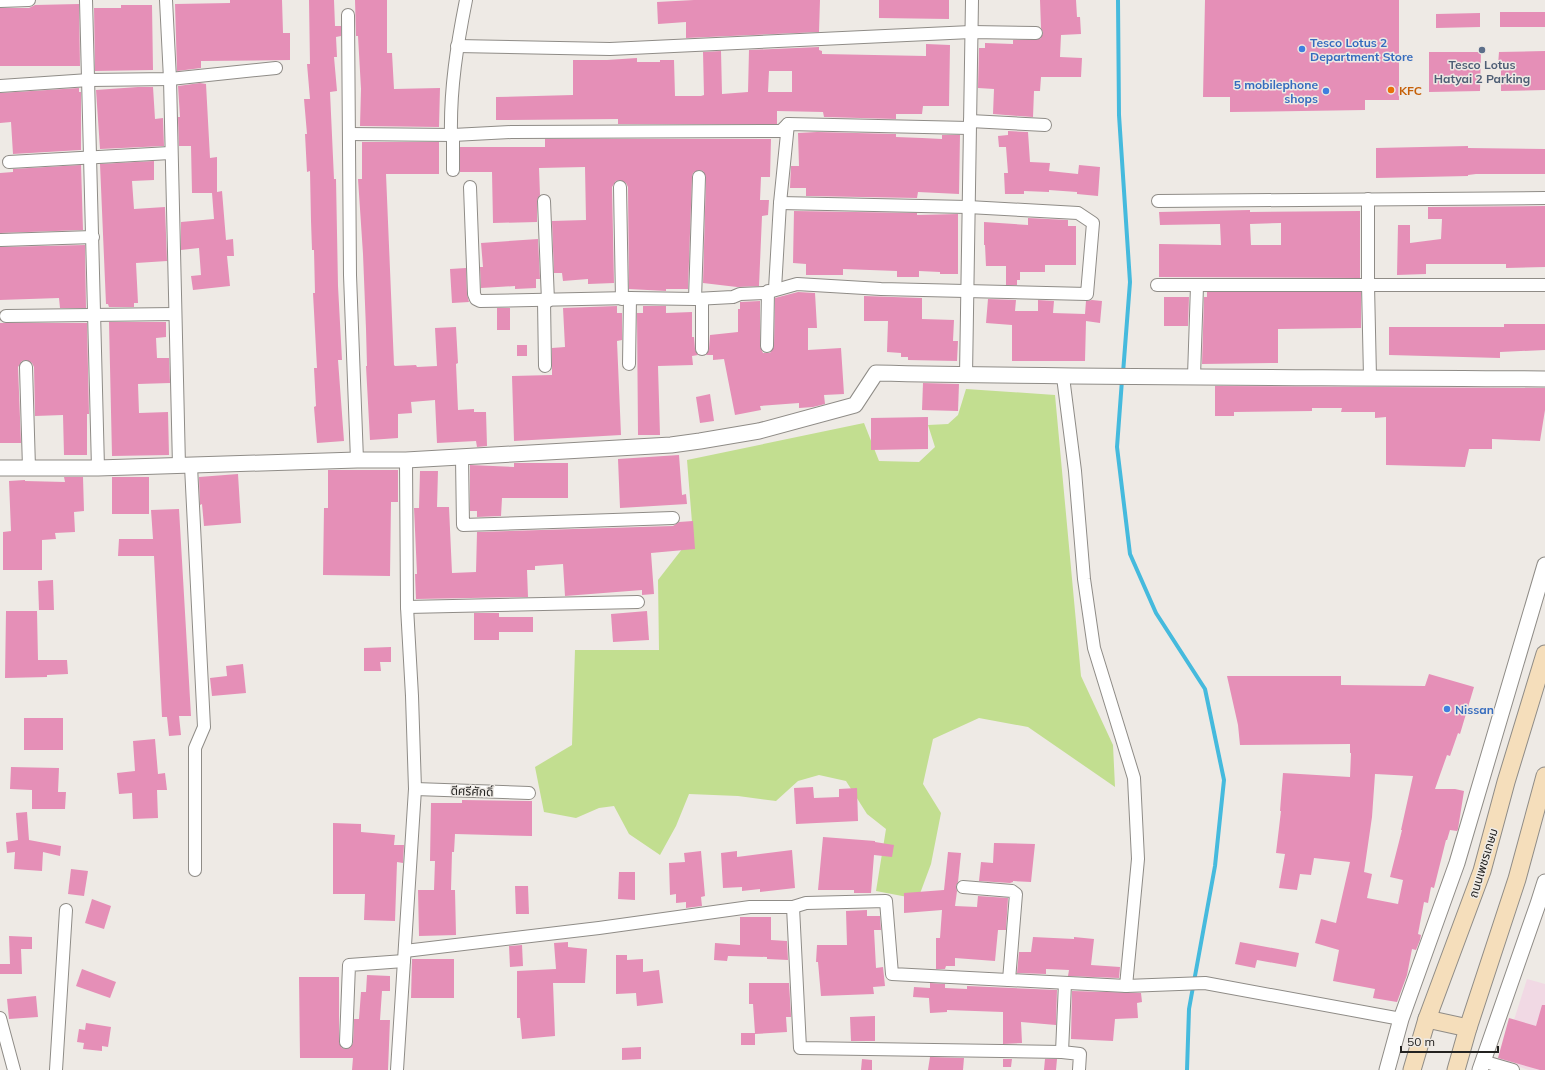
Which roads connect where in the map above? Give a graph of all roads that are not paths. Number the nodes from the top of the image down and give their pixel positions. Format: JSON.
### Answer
{"nodes":[{"id":1,"x":29,"y":0,"type":"edge"},
{"id":2,"x":86,"y":0,"type":"edge"},
{"id":3,"x":166,"y":0,"type":"edge"},
{"id":4,"x":466,"y":0,"type":"edge"},
{"id":5,"x":972,"y":0,"type":"edge"},
{"id":6,"x":0,"y":1,"type":"edge"},
{"id":7,"x":348,"y":15,"type":"dead end"},
{"id":8,"x":971,"y":32,"type":"junction"},
{"id":9,"x":1036,"y":33,"type":"dead end"},
{"id":10,"x":457,"y":46,"type":"junction"},
{"id":11,"x":276,"y":68,"type":"dead end"},
{"id":12,"x":170,"y":79,"type":"junction"},
{"id":13,"x":89,"y":80,"type":"junction"},
{"id":14,"x":0,"y":86,"type":"edge"},
{"id":15,"x":788,"y":124,"type":"junction"},
{"id":16,"x":970,"y":124,"type":"junction"},
{"id":17,"x":1045,"y":125,"type":"dead end"},
{"id":18,"x":349,"y":134,"type":"junction"},
{"id":19,"x":452,"y":135,"type":"junction"},
{"id":20,"x":170,"y":153,"type":"junction"},
{"id":21,"x":90,"y":158,"type":"junction"},
{"id":22,"x":9,"y":162,"type":"dead end"},
{"id":23,"x":453,"y":170,"type":"dead end"},
{"id":24,"x":698,"y":177,"type":"dead end"},
{"id":25,"x":470,"y":187,"type":"dead end"},
{"id":26,"x":620,"y":187,"type":"dead end"},
{"id":27,"x":1545,"y":198,"type":"edge"},
{"id":28,"x":1368,"y":200,"type":"junction"},
{"id":29,"x":544,"y":201,"type":"dead end"},
{"id":30,"x":1158,"y":202,"type":"dead end"},
{"id":31,"x":780,"y":203,"type":"junction"},
{"id":32,"x":968,"y":207,"type":"junction"},
{"id":33,"x":93,"y":237,"type":"junction"},
{"id":34,"x":1,"y":240,"type":"edge"},
{"id":35,"x":1157,"y":285,"type":"dead end"},
{"id":36,"x":1368,"y":285,"type":"junction"},
{"id":37,"x":1545,"y":285,"type":"edge"},
{"id":38,"x":1197,"y":286,"type":"junction"},
{"id":39,"x":772,"y":290,"type":"junction"},
{"id":40,"x":967,"y":291,"type":"junction"},
{"id":41,"x":626,"y":298,"type":"junction"},
{"id":42,"x":699,"y":299,"type":"junction"},
{"id":43,"x":546,"y":301,"type":"junction"},
{"id":44,"x":95,"y":314,"type":"junction"},
{"id":45,"x":175,"y":314,"type":"junction"},
{"id":46,"x":6,"y":316,"type":"dead end"},
{"id":47,"x":767,"y":346,"type":"dead end"},
{"id":48,"x":702,"y":349,"type":"dead end"},
{"id":49,"x":629,"y":364,"type":"dead end"},
{"id":50,"x":545,"y":366,"type":"dead end"},
{"id":51,"x":26,"y":367,"type":"dead end"},
{"id":52,"x":966,"y":375,"type":"junction"},
{"id":53,"x":1194,"y":376,"type":"junction"},
{"id":54,"x":1064,"y":377,"type":"junction"},
{"id":55,"x":1370,"y":377,"type":"junction"},
{"id":56,"x":1545,"y":380,"type":"edge"},
{"id":57,"x":462,"y":458,"type":"junction"},
{"id":58,"x":357,"y":460,"type":"junction"},
{"id":59,"x":406,"y":460,"type":"junction"},
{"id":60,"x":185,"y":466,"type":"junction"},
{"id":61,"x":0,"y":468,"type":"edge"},
{"id":62,"x":29,"y":468,"type":"junction"},
{"id":63,"x":98,"y":468,"type":"junction"},
{"id":64,"x":673,"y":518,"type":"dead end"},
{"id":65,"x":1545,"y":566,"type":"edge"},
{"id":66,"x":638,"y":602,"type":"dead end"},
{"id":67,"x":406,"y":607,"type":"junction"},
{"id":68,"x":1545,"y":654,"type":"edge"},
{"id":69,"x":1545,"y":776,"type":"edge"},
{"id":70,"x":415,"y":788,"type":"junction"},
{"id":71,"x":528,"y":793,"type":"dead end"},
{"id":72,"x":195,"y":870,"type":"dead end"},
{"id":73,"x":1545,"y":882,"type":"edge"},
{"id":74,"x":963,"y":887,"type":"dead end"},
{"id":75,"x":793,"y":907,"type":"junction"},
{"id":76,"x":66,"y":910,"type":"dead end"},
{"id":77,"x":404,"y":956,"type":"junction"},
{"id":78,"x":1009,"y":980,"type":"junction"},
{"id":79,"x":1065,"y":983,"type":"junction"},
{"id":80,"x":1126,"y":986,"type":"junction"},
{"id":81,"x":0,"y":1018,"type":"edge"},
{"id":82,"x":1401,"y":1018,"type":"junction"},
{"id":83,"x":1427,"y":1019,"type":"junction"},
{"id":84,"x":1468,"y":1028,"type":"junction"},
{"id":85,"x":346,"y":1042,"type":"dead end"},
{"id":86,"x":1062,"y":1052,"type":"junction"},
{"id":87,"x":1481,"y":1065,"type":"edge"},
{"id":88,"x":14,"y":1070,"type":"edge"},
{"id":89,"x":56,"y":1070,"type":"edge"},
{"id":90,"x":397,"y":1070,"type":"edge"},
{"id":91,"x":1079,"y":1070,"type":"edge"},
{"id":92,"x":1387,"y":1070,"type":"edge"},
{"id":93,"x":1412,"y":1070,"type":"edge"},
{"id":94,"x":1456,"y":1070,"type":"edge"},
{"id":95,"x":1513,"y":1070,"type":"edge"}],
"edges":[{"from":1,"to":6,"type":"street"},
{"from":2,"to":13,"type":"street"},
{"from":3,"to":12,"type":"street"},
{"from":4,"to":10,"type":"street"},
{"from":5,"to":8,"type":"street"},
{"from":7,"to":18,"type":"street"},
{"from":8,"to":9,"type":"street"},
{"from":8,"to":10,"type":"street"},
{"from":8,"to":16,"type":"street"},
{"from":10,"to":19,"type":"street"},
{"from":11,"to":12,"type":"street"},
{"from":12,"to":13,"type":"street"},
{"from":12,"to":20,"type":"street"},
{"from":13,"to":14,"type":"street"},
{"from":13,"to":21,"type":"street"},
{"from":15,"to":16,"type":"street"},
{"from":15,"to":19,"type":"street"},
{"from":15,"to":31,"type":"street"},
{"from":16,"to":17,"type":"street"},
{"from":16,"to":32,"type":"street"},
{"from":18,"to":19,"type":"street"},
{"from":18,"to":58,"type":"street"},
{"from":19,"to":23,"type":"street"},
{"from":20,"to":21,"type":"street"},
{"from":20,"to":45,"type":"street"},
{"from":21,"to":22,"type":"street"},
{"from":21,"to":33,"type":"street"},
{"from":24,"to":42,"type":"street"},
{"from":25,"to":43,"type":"street"},
{"from":26,"to":41,"type":"street"},
{"from":27,"to":28,"type":"street"},
{"from":28,"to":30,"type":"street"},
{"from":28,"to":36,"type":"street"},
{"from":29,"to":43,"type":"street"},
{"from":31,"to":32,"type":"street"},
{"from":31,"to":39,"type":"street"},
{"from":32,"to":40,"type":"street"},
{"from":32,"to":40,"type":"street"},
{"from":33,"to":34,"type":"street"},
{"from":33,"to":44,"type":"street"},
{"from":35,"to":38,"type":"street"},
{"from":36,"to":37,"type":"street"},
{"from":36,"to":38,"type":"street"},
{"from":36,"to":55,"type":"street"},
{"from":38,"to":53,"type":"street"},
{"from":39,"to":40,"type":"street"},
{"from":39,"to":42,"type":"street"},
{"from":39,"to":47,"type":"street"},
{"from":40,"to":52,"type":"street"},
{"from":41,"to":42,"type":"street"},
{"from":41,"to":43,"type":"street"},
{"from":41,"to":49,"type":"street"},
{"from":42,"to":48,"type":"street"},
{"from":43,"to":50,"type":"street"},
{"from":44,"to":45,"type":"street"},
{"from":44,"to":46,"type":"street"},
{"from":44,"to":63,"type":"street"},
{"from":45,"to":60,"type":"street"},
{"from":51,"to":62,"type":"street"},
{"from":52,"to":54,"type":"street"},
{"from":52,"to":57,"type":"street"},
{"from":53,"to":54,"type":"street"},
{"from":53,"to":55,"type":"street"},
{"from":54,"to":80,"type":"street"},
{"from":55,"to":56,"type":"street"},
{"from":57,"to":59,"type":"street"},
{"from":57,"to":64,"type":"street"},
{"from":58,"to":59,"type":"street"},
{"from":58,"to":60,"type":"street"},
{"from":59,"to":67,"type":"street"},
{"from":60,"to":63,"type":"street"},
{"from":60,"to":72,"type":"street"},
{"from":61,"to":62,"type":"street"},
{"from":62,"to":63,"type":"street"},
{"from":65,"to":82,"type":"street"},
{"from":66,"to":67,"type":"street"},
{"from":67,"to":70,"type":"street"},
{"from":68,"to":83,"type":"main road","name":"ถนนเพชรเกษม"},
{"from":69,"to":84,"type":"main road"},
{"from":70,"to":71,"type":"street","name":"ดีศรีศักดิ์"},
{"from":70,"to":77,"type":"street"},
{"from":73,"to":87,"type":"street"},
{"from":74,"to":78,"type":"street"},
{"from":75,"to":77,"type":"street"},
{"from":75,"to":78,"type":"street"},
{"from":75,"to":86,"type":"street"},
{"from":76,"to":89,"type":"street"},
{"from":77,"to":85,"type":"street"},
{"from":77,"to":90,"type":"street"},
{"from":78,"to":79,"type":"street"},
{"from":79,"to":80,"type":"street"},
{"from":79,"to":86,"type":"street"},
{"from":80,"to":82,"type":"street"},
{"from":81,"to":88,"type":"street"},
{"from":82,"to":92,"type":"street"},
{"from":83,"to":84,"type":"main road"},
{"from":83,"to":93,"type":"main road","name":"ถนนเพชรเกษม"},
{"from":84,"to":94,"type":"main road"},
{"from":86,"to":91,"type":"street"},
{"from":87,"to":95,"type":"street"}]}
